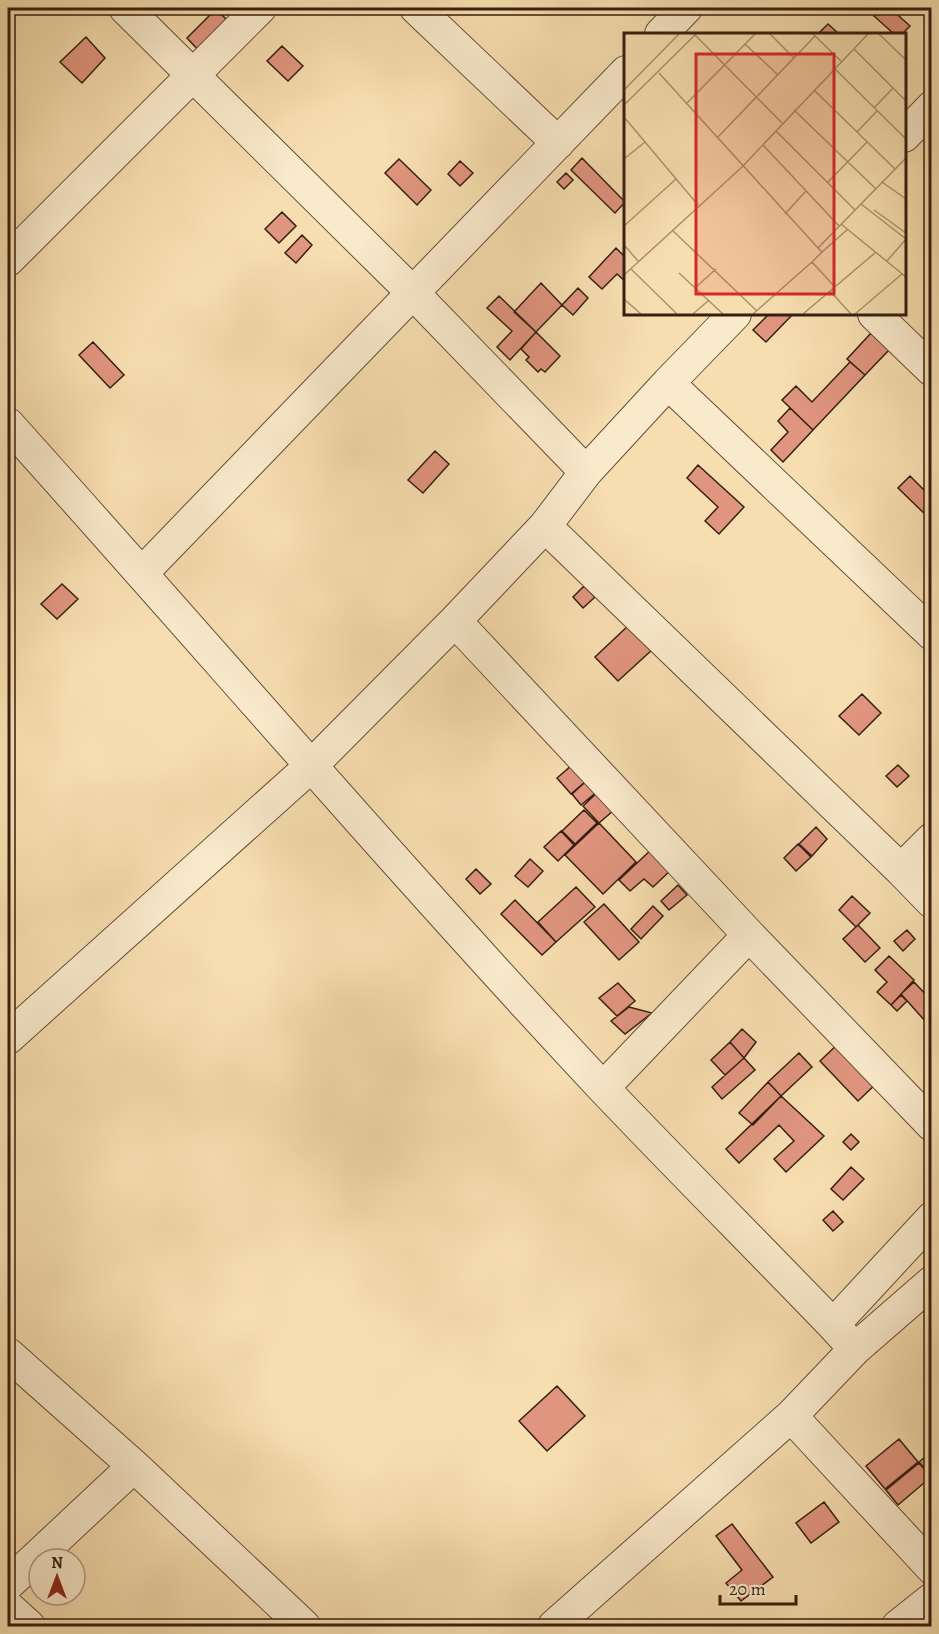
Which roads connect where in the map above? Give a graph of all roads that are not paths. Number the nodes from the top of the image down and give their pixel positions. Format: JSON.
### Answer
{"nodes":[{"id":1,"x":125,"y":8,"type":"edge"},
{"id":2,"x":260,"y":8,"type":"edge"},
{"id":3,"x":416,"y":8,"type":"edge"},
{"id":4,"x":624,"y":74,"type":"edge"},
{"id":5,"x":194,"y":75,"type":"junction"},
{"id":6,"x":932,"y":107,"type":"edge"},
{"id":7,"x":906,"y":134,"type":"edge"},
{"id":8,"x":558,"y":143,"type":"junction"},
{"id":9,"x":8,"y":260,"type":"edge"},
{"id":10,"x":413,"y":293,"type":"junction"},
{"id":11,"x":734,"y":315,"type":"edge"},
{"id":12,"x":875,"y":315,"type":"edge"},
{"id":13,"x":932,"y":370,"type":"edge"},
{"id":14,"x":668,"y":383,"type":"junction"},
{"id":15,"x":8,"y":424,"type":"edge"},
{"id":16,"x":586,"y":472,"type":"junction"},
{"id":17,"x":545,"y":526,"type":"junction"},
{"id":18,"x":141,"y":573,"type":"junction"},
{"id":19,"x":455,"y":621,"type":"junction"},
{"id":20,"x":932,"y":634,"type":"edge"},
{"id":21,"x":311,"y":766,"type":"junction"},
{"id":22,"x":932,"y":839,"type":"edge"},
{"id":23,"x":901,"y":870,"type":"junction"},
{"id":24,"x":932,"y":902,"type":"edge"},
{"id":25,"x":748,"y":935,"type":"junction"},
{"id":26,"x":10,"y":1029,"type":"edge"},
{"id":27,"x":603,"y":1088,"type":"junction"},
{"id":28,"x":932,"y":1125,"type":"edge"},
{"id":29,"x":932,"y":1218,"type":"edge"},
{"id":30,"x":932,"y":1282,"type":"edge"},
{"id":31,"x":833,"y":1325,"type":"junction"},
{"id":32,"x":855,"y":1349,"type":"junction"},
{"id":33,"x":8,"y":1354,"type":"edge"},
{"id":34,"x":791,"y":1416,"type":"junction"},
{"id":35,"x":134,"y":1466,"type":"junction"},
{"id":36,"x":932,"y":1568,"type":"edge"},
{"id":37,"x":8,"y":1584,"type":"edge"},
{"id":38,"x":8,"y":1607,"type":"edge"},
{"id":39,"x":29,"y":1626,"type":"edge"},
{"id":40,"x":304,"y":1626,"type":"edge"},
{"id":41,"x":554,"y":1626,"type":"edge"}],
"edges":[{"from":1,"to":5,"type":"street"},
{"from":2,"to":5,"type":"street"},
{"from":3,"to":8,"type":"street"},
{"from":4,"to":8,"type":"street"},
{"from":5,"to":9,"type":"street"},
{"from":5,"to":10,"type":"street"},
{"from":6,"to":7,"type":"street"},
{"from":8,"to":10,"type":"street"},
{"from":10,"to":16,"type":"street"},
{"from":10,"to":18,"type":"street"},
{"from":11,"to":14,"type":"street"},
{"from":12,"to":13,"type":"street"},
{"from":14,"to":16,"type":"street"},
{"from":14,"to":20,"type":"street"},
{"from":15,"to":18,"type":"street"},
{"from":16,"to":17,"type":"street"},
{"from":17,"to":19,"type":"street"},
{"from":17,"to":23,"type":"street"},
{"from":18,"to":21,"type":"street"},
{"from":19,"to":21,"type":"street"},
{"from":19,"to":25,"type":"street"},
{"from":21,"to":26,"type":"street"},
{"from":21,"to":27,"type":"street"},
{"from":22,"to":23,"type":"street"},
{"from":23,"to":24,"type":"street"},
{"from":25,"to":27,"type":"street"},
{"from":25,"to":28,"type":"street"},
{"from":27,"to":31,"type":"street"},
{"from":29,"to":31,"type":"street"},
{"from":30,"to":32,"type":"street"},
{"from":31,"to":32,"type":"street"},
{"from":32,"to":34,"type":"street"},
{"from":33,"to":35,"type":"street"},
{"from":34,"to":36,"type":"street"},
{"from":34,"to":41,"type":"street"},
{"from":35,"to":37,"type":"street"},
{"from":35,"to":40,"type":"street"},
{"from":38,"to":39,"type":"street"}]}
